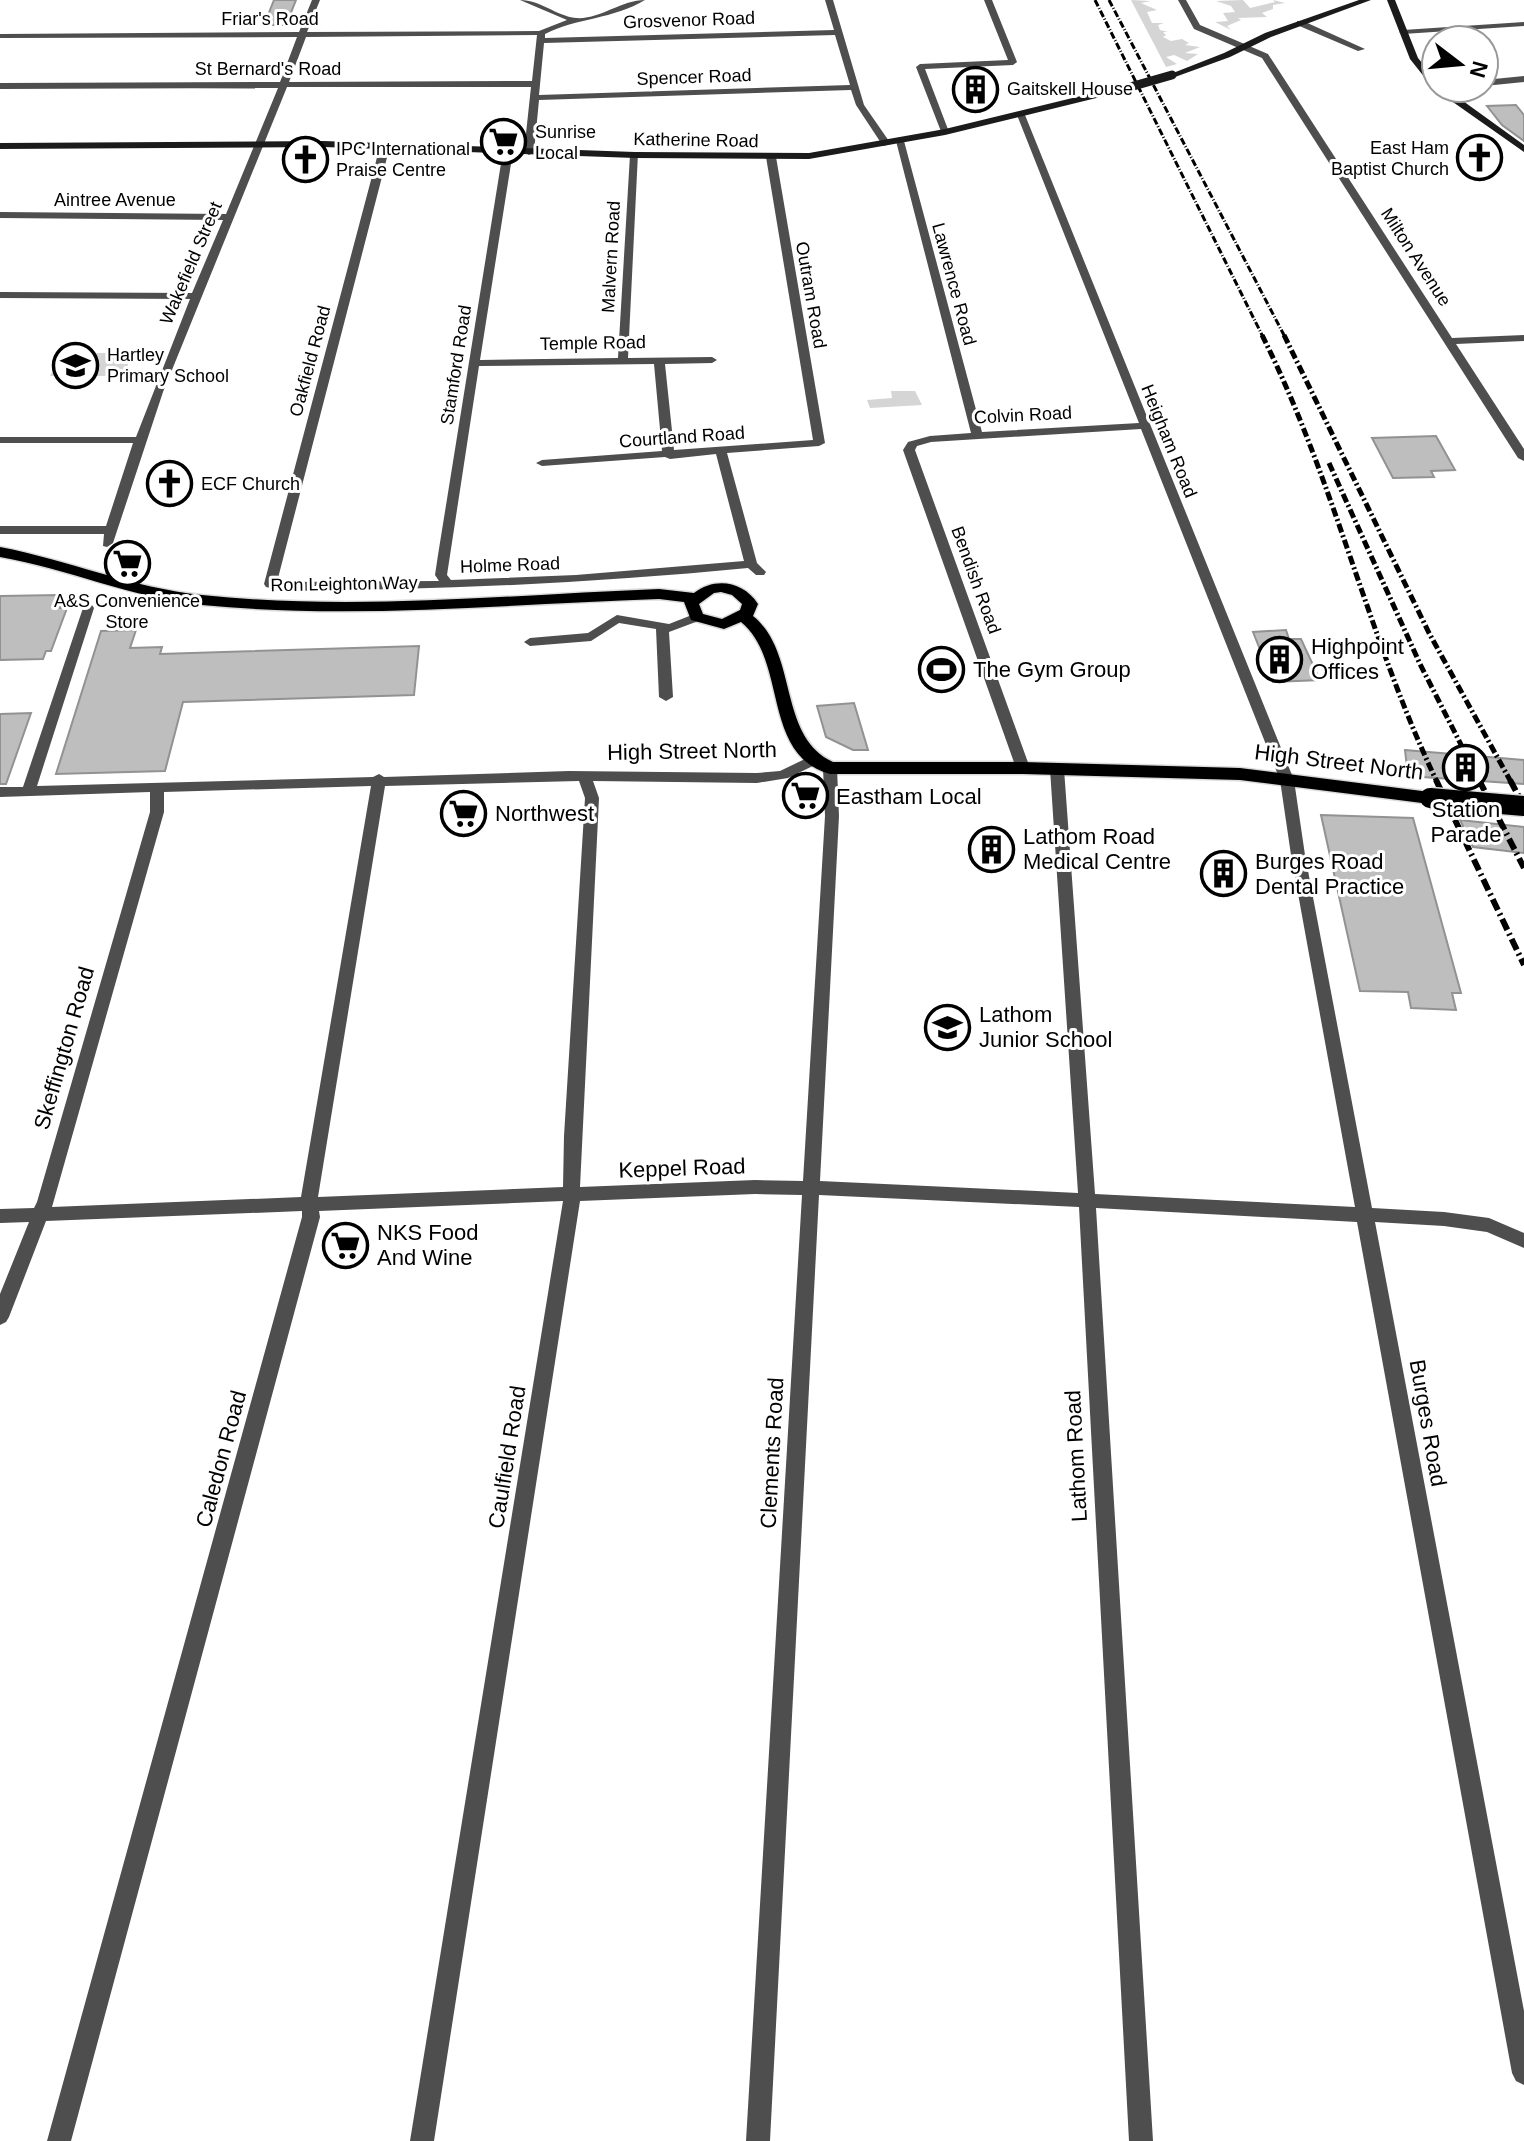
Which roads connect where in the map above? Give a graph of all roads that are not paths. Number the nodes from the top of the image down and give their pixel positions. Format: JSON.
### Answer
{"nodes":[{"id":1,"x":316,"y":0,"type":"edge"},
{"id":2,"x":524,"y":0,"type":"edge"},
{"id":3,"x":641,"y":0,"type":"edge"},
{"id":4,"x":829,"y":0,"type":"edge"},
{"id":5,"x":988,"y":0,"type":"edge"},
{"id":6,"x":1182,"y":0,"type":"edge"},
{"id":7,"x":1367,"y":0,"type":"edge"},
{"id":8,"x":1391,"y":0,"type":"edge"},
{"id":9,"x":575,"y":20,"type":"junction"},
{"id":10,"x":1300,"y":23,"type":"junction"},
{"id":11,"x":1524,"y":24,"type":"edge"},
{"id":12,"x":838,"y":32,"type":"junction"},
{"id":13,"x":1403,"y":32,"type":"junction"},
{"id":14,"x":302,"y":35,"type":"junction"},
{"id":15,"x":0,"y":36,"type":"edge"},
{"id":16,"x":540,"y":37,"type":"junction"},
{"id":17,"x":1243,"y":46,"type":"junction"},
{"id":18,"x":1361,"y":49,"type":"dead end"},
{"id":19,"x":1420,"y":69,"type":"edge"},
{"id":20,"x":1524,"y":79,"type":"edge"},
{"id":21,"x":1500,"y":81,"type":"edge"},
{"id":22,"x":283,"y":84,"type":"junction"},
{"id":23,"x":536,"y":84,"type":"junction"},
{"id":24,"x":0,"y":86,"type":"edge"},
{"id":25,"x":854,"y":87,"type":"junction"},
{"id":26,"x":535,"y":98,"type":"junction"},
{"id":27,"x":1461,"y":104,"type":"edge"},
{"id":28,"x":1021,"y":115,"type":"junction"},
{"id":29,"x":945,"y":132,"type":"junction"},
{"id":30,"x":900,"y":141,"type":"junction"},
{"id":31,"x":261,"y":144,"type":"junction"},
{"id":32,"x":886,"y":144,"type":"junction"},
{"id":33,"x":0,"y":146,"type":"edge"},
{"id":34,"x":385,"y":146,"type":"junction"},
{"id":35,"x":1524,"y":149,"type":"edge"},
{"id":36,"x":508,"y":151,"type":"junction"},
{"id":37,"x":529,"y":152,"type":"junction"},
{"id":38,"x":635,"y":155,"type":"junction"},
{"id":39,"x":771,"y":157,"type":"junction"},
{"id":40,"x":0,"y":215,"type":"edge"},
{"id":41,"x":229,"y":217,"type":"junction"},
{"id":42,"x":0,"y":295,"type":"edge"},
{"id":43,"x":196,"y":296,"type":"junction"},
{"id":44,"x":1524,"y":338,"type":"edge"},
{"id":45,"x":1448,"y":341,"type":"junction"},
{"id":46,"x":712,"y":360,"type":"dead end"},
{"id":47,"x":623,"y":361,"type":"junction"},
{"id":48,"x":659,"y":361,"type":"junction"},
{"id":49,"x":475,"y":363,"type":"junction"},
{"id":50,"x":1143,"y":426,"type":"junction"},
{"id":51,"x":977,"y":436,"type":"junction"},
{"id":52,"x":820,"y":439,"type":"joint"},
{"id":53,"x":0,"y":440,"type":"edge"},
{"id":54,"x":140,"y":440,"type":"junction"},
{"id":55,"x":909,"y":450,"type":"joint"},
{"id":56,"x":721,"y":452,"type":"junction"},
{"id":57,"x":670,"y":456,"type":"junction"},
{"id":58,"x":1524,"y":458,"type":"edge"},
{"id":59,"x":542,"y":463,"type":"dead end"},
{"id":60,"x":0,"y":530,"type":"edge"},
{"id":61,"x":0,"y":552,"type":"edge"},
{"id":62,"x":446,"y":582,"type":"junction"},
{"id":63,"x":270,"y":584,"type":"joint"},
{"id":64,"x":694,"y":598,"type":"junction"},
{"id":65,"x":88,"y":608,"type":"dead end"},
{"id":66,"x":697,"y":617,"type":"junction"},
{"id":67,"x":744,"y":617,"type":"junction"},
{"id":68,"x":662,"y":628,"type":"junction"},
{"id":69,"x":530,"y":642,"type":"dead end"},
{"id":70,"x":666,"y":697,"type":"dead end"},
{"id":71,"x":821,"y":765,"type":"junction"},
{"id":72,"x":1023,"y":768,"type":"junction"},
{"id":73,"x":1057,"y":769,"type":"junction"},
{"id":74,"x":585,"y":777,"type":"junction"},
{"id":75,"x":379,"y":779,"type":"junction"},
{"id":76,"x":1287,"y":780,"type":"junction"},
{"id":77,"x":157,"y":789,"type":"junction"},
{"id":78,"x":29,"y":791,"type":"junction"},
{"id":79,"x":0,"y":792,"type":"edge"},
{"id":80,"x":1524,"y":806,"type":"edge"},
{"id":81,"x":811,"y":1189,"type":"junction"},
{"id":82,"x":570,"y":1194,"type":"junction"},
{"id":83,"x":1086,"y":1200,"type":"junction"},
{"id":84,"x":310,"y":1204,"type":"junction"},
{"id":85,"x":40,"y":1215,"type":"junction"},
{"id":86,"x":1365,"y":1215,"type":"junction"},
{"id":87,"x":0,"y":1216,"type":"edge"},
{"id":88,"x":1524,"y":1241,"type":"edge"},
{"id":89,"x":0,"y":1317,"type":"edge"},
{"id":90,"x":1518,"y":2005,"type":"edge"},
{"id":91,"x":1524,"y":2073,"type":"edge"},
{"id":92,"x":59,"y":2141,"type":"edge"},
{"id":93,"x":422,"y":2141,"type":"edge"},
{"id":94,"x":758,"y":2141,"type":"edge"},
{"id":95,"x":1141,"y":2141,"type":"edge"}],
"edges":[{"from":1,"to":14,"type":"street","name":"Wakefield Street"},
{"from":2,"to":9,"type":"street"},
{"from":3,"to":9,"type":"street"},
{"from":4,"to":12,"type":"street"},
{"from":5,"to":29,"type":"street"},
{"from":6,"to":17,"type":"street","name":"Milton Avenue"},
{"from":7,"to":10,"type":"main road","name":"Katherine Road"},
{"from":8,"to":13,"type":"main road"},
{"from":9,"to":16,"type":"street"},
{"from":10,"to":17,"type":"main road","name":"Katherine Road"},
{"from":10,"to":18,"type":"street"},
{"from":11,"to":13,"type":"street"},
{"from":12,"to":16,"type":"street","name":"Grosvenor Road"},
{"from":12,"to":25,"type":"street"},
{"from":13,"to":19,"type":"main road"},
{"from":14,"to":15,"type":"street","name":"Friar's Road"},
{"from":14,"to":16,"type":"street","name":"Friar's Road"},
{"from":14,"to":22,"type":"street","name":"Wakefield Street"},
{"from":16,"to":23,"type":"street"},
{"from":17,"to":28,"type":"main road","name":"Katherine Road","bridge":true},
{"from":17,"to":45,"type":"street","name":"Milton Avenue"},
{"from":20,"to":21,"type":"street"},
{"from":22,"to":23,"type":"street","name":"St Bernard's Road"},
{"from":22,"to":24,"type":"street","name":"St Bernard's Road"},
{"from":22,"to":31,"type":"street","name":"Wakefield Street"},
{"from":23,"to":26,"type":"street"},
{"from":25,"to":26,"type":"street","name":"Spencer Road"},
{"from":25,"to":32,"type":"street"},
{"from":26,"to":37,"type":"street"},
{"from":27,"to":35,"type":"main road"},
{"from":28,"to":29,"type":"main road","name":"Katherine Road"},
{"from":28,"to":50,"type":"street","name":"Heigham Road"},
{"from":29,"to":30,"type":"main road","name":"Katherine Road"},
{"from":30,"to":32,"type":"main road","name":"Katherine Road"},
{"from":30,"to":51,"type":"street","name":"Lawrence Road"},
{"from":31,"to":33,"type":"main road","name":"Katherine Road"},
{"from":31,"to":34,"type":"main road","name":"Katherine Road"},
{"from":31,"to":41,"type":"street","name":"Wakefield Street"},
{"from":32,"to":39,"type":"main road","name":"Katherine Road"},
{"from":34,"to":36,"type":"main road","name":"Katherine Road"},
{"from":34,"to":63,"type":"street","name":"Oakfield Road"},
{"from":36,"to":37,"type":"main road","name":"Katherine Road"},
{"from":36,"to":49,"type":"street","name":"Stamford Road"},
{"from":37,"to":38,"type":"main road","name":"Katherine Road"},
{"from":38,"to":39,"type":"main road","name":"Katherine Road"},
{"from":38,"to":47,"type":"street","name":"Malvern Road"},
{"from":39,"to":52,"type":"street","name":"Outram Road"},
{"from":40,"to":41,"type":"street","name":"Aintree Avenue"},
{"from":41,"to":43,"type":"street","name":"Wakefield Street"},
{"from":42,"to":43,"type":"street"},
{"from":43,"to":54,"type":"street","name":"Wakefield Street"},
{"from":44,"to":45,"type":"street"},
{"from":45,"to":58,"type":"street","name":"Milton Avenue"},
{"from":46,"to":48,"type":"street","name":"Temple Road"},
{"from":47,"to":48,"type":"street","name":"Temple Road"},
{"from":47,"to":49,"type":"street","name":"Temple Road"},
{"from":48,"to":57,"type":"street"},
{"from":49,"to":62,"type":"street","name":"Stamford Road"},
{"from":50,"to":51,"type":"street","name":"Colvin Road"},
{"from":50,"to":76,"type":"street","name":"Heigham Road"},
{"from":51,"to":55,"type":"street","name":"Colvin Road"},
{"from":52,"to":56,"type":"street","name":"Courtland Road"},
{"from":53,"to":54,"type":"street"},
{"from":54,"to":60,"type":"street","name":"Wakefield Street"},
{"from":55,"to":72,"type":"street","name":"Bendish Road"},
{"from":56,"to":57,"type":"street","name":"Courtland Road"},
{"from":56,"to":62,"type":"street","name":"Holme Road"},
{"from":57,"to":59,"type":"street","name":"Courtland Road"},
{"from":61,"to":64,"type":"main road","name":"Ron Leighton Way"},
{"from":62,"to":63,"type":"street","name":"Holme Road"},
{"from":64,"to":66,"type":"main road"},
{"from":64,"to":67,"type":"main road","name":"Ron Leighton Way"},
{"from":65,"to":78,"type":"street"},
{"from":66,"to":67,"type":"main road"},
{"from":66,"to":68,"type":"street"},
{"from":67,"to":71,"type":"main road","name":"Ron Leighton Way"},
{"from":68,"to":69,"type":"street"},
{"from":68,"to":70,"type":"street"},
{"from":71,"to":72,"type":"main road","name":"High Street North"},
{"from":71,"to":74,"type":"street","name":"High Street North"},
{"from":71,"to":81,"type":"street","name":"Clements Road"},
{"from":72,"to":73,"type":"main road","name":"High Street North"},
{"from":73,"to":76,"type":"main road","name":"High Street North"},
{"from":73,"to":83,"type":"street","name":"Lathom Road"},
{"from":74,"to":75,"type":"street","name":"High Street North"},
{"from":74,"to":82,"type":"street","name":"Caulfield Road"},
{"from":75,"to":77,"type":"street","name":"High Street North"},
{"from":75,"to":84,"type":"street","name":"Caledon Road"},
{"from":76,"to":80,"type":"main road","name":"High Street North","bridge":true},
{"from":76,"to":86,"type":"street","name":"Burges Road"},
{"from":77,"to":78,"type":"street","name":"High Street North"},
{"from":77,"to":85,"type":"street","name":"Skeffington Road"},
{"from":78,"to":79,"type":"street","name":"High Street North"},
{"from":81,"to":82,"type":"street","name":"Keppel Road"},
{"from":81,"to":83,"type":"street","name":"Keppel Road"},
{"from":81,"to":94,"type":"street","name":"Clements Road"},
{"from":82,"to":84,"type":"street","name":"Keppel Road"},
{"from":82,"to":93,"type":"street","name":"Caulfield Road"},
{"from":83,"to":86,"type":"street","name":"Keppel Road"},
{"from":83,"to":95,"type":"street","name":"Lathom Road"},
{"from":84,"to":85,"type":"street","name":"Keppel Road"},
{"from":84,"to":92,"type":"street","name":"Caledon Road"},
{"from":85,"to":87,"type":"street","name":"Keppel Road"},
{"from":85,"to":89,"type":"street","name":"Skeffington Road"},
{"from":86,"to":88,"type":"street","name":"Keppel Road"},
{"from":86,"to":90,"type":"street","name":"Burges Road"},
{"from":90,"to":91,"type":"street","name":"Burges Road"}]}
